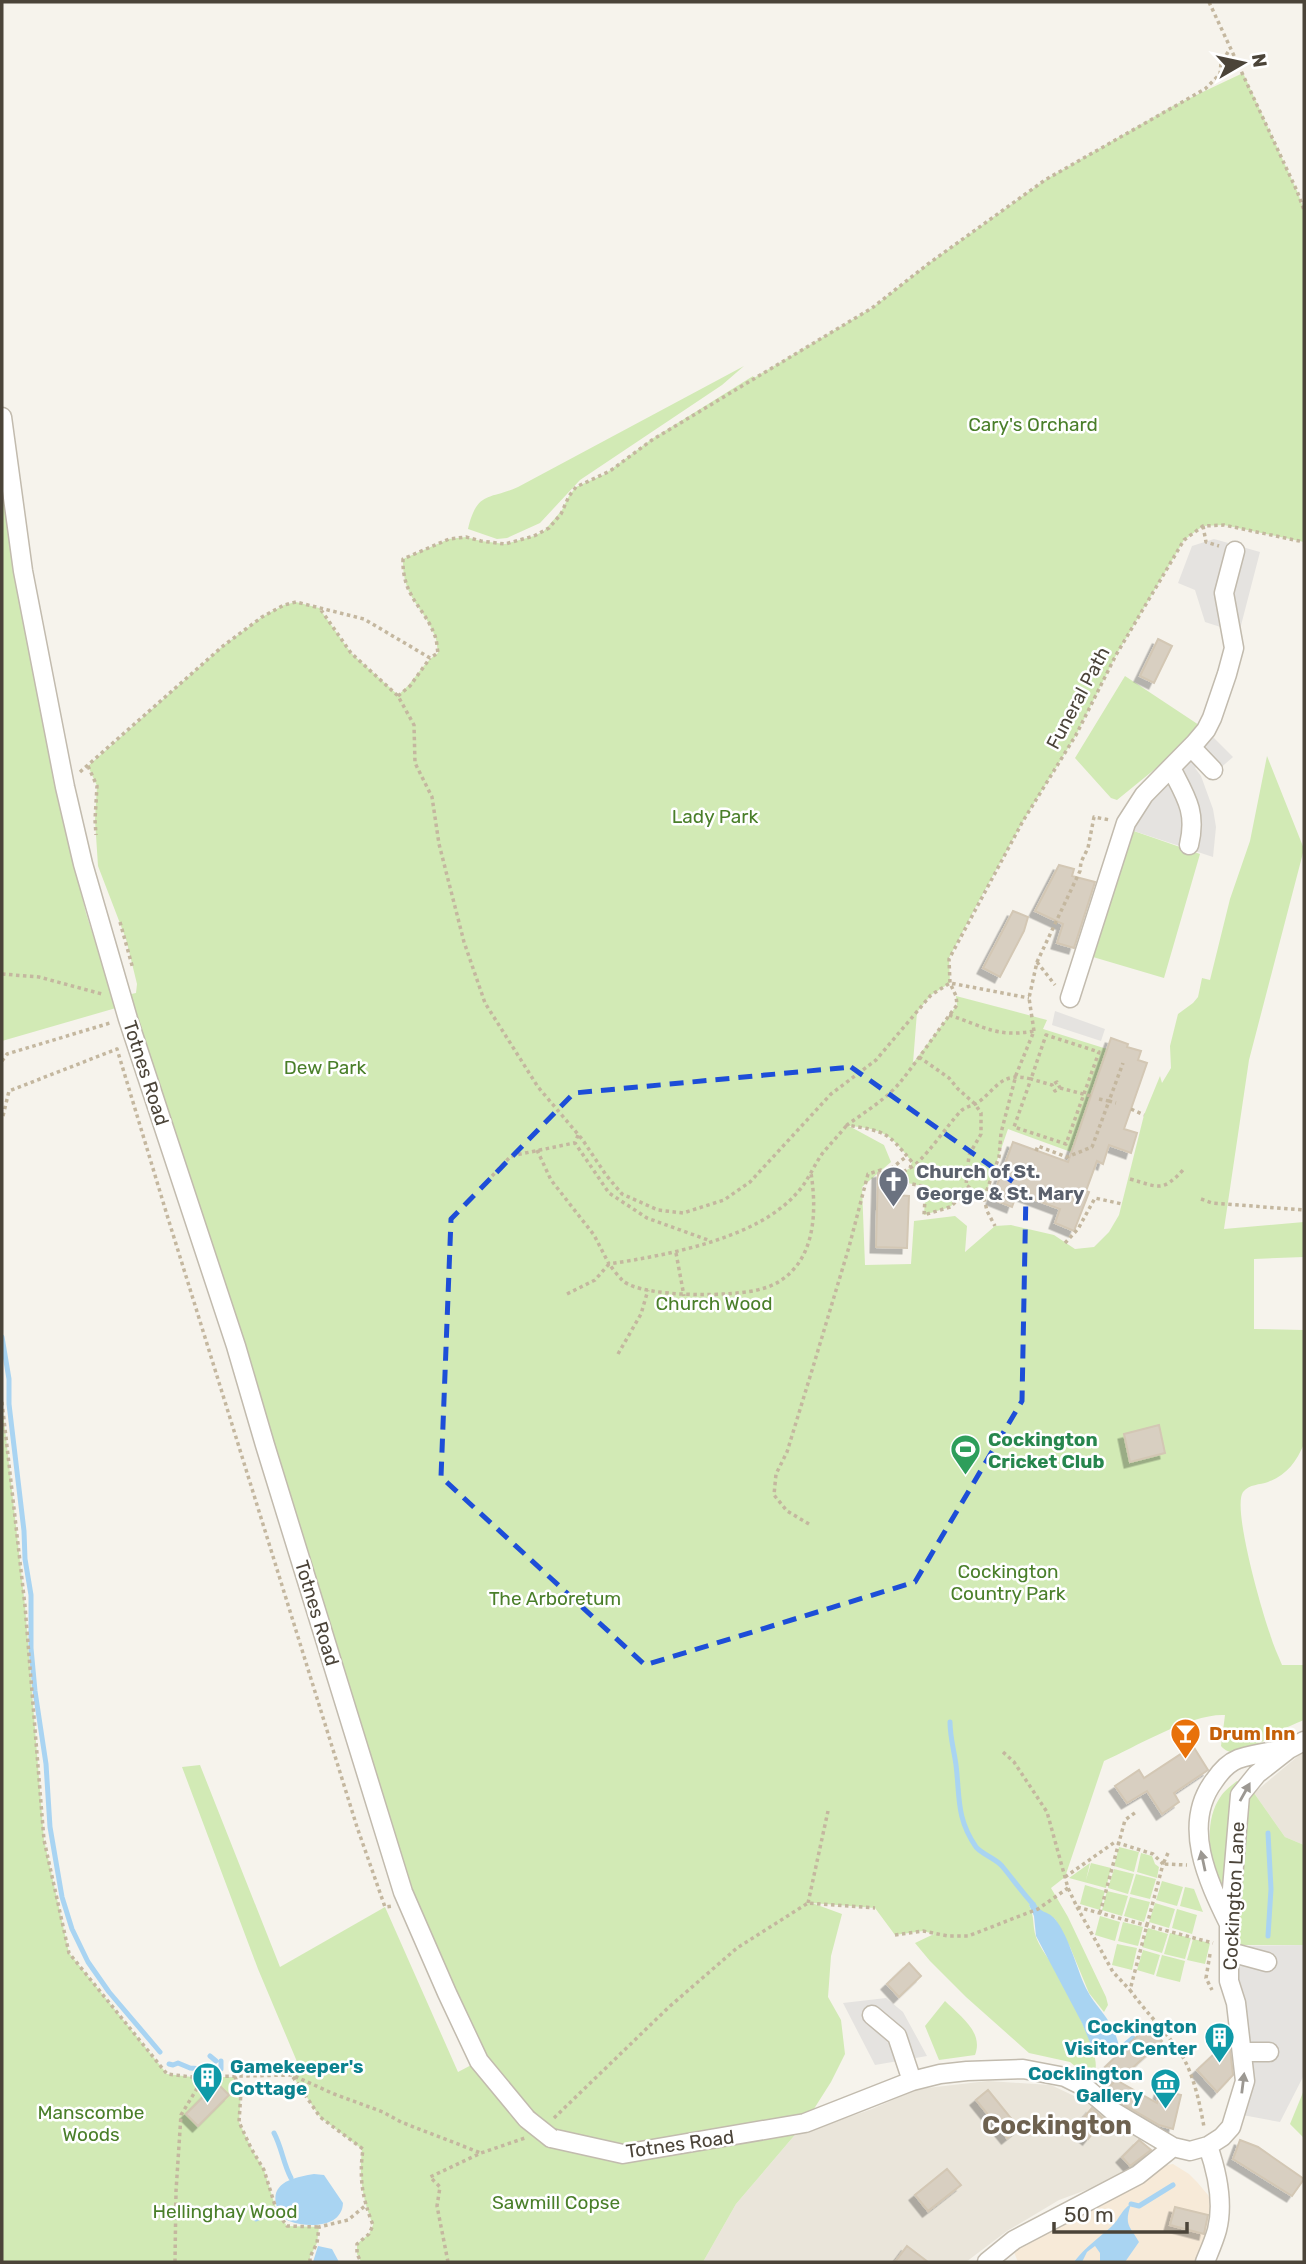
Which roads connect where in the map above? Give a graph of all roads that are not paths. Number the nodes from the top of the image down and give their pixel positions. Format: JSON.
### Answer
{"nodes":[{"id":1,"x":2,"y":417,"type":"edge"},
{"id":2,"x":1235,"y":551,"type":"road end"},
{"id":3,"x":1191,"y":747,"type":"junction"},
{"id":4,"x":1171,"y":768,"type":"junction"},
{"id":5,"x":1213,"y":770,"type":"dead end"},
{"id":6,"x":1189,"y":845,"type":"dead end"},
{"id":7,"x":1070,"y":998,"type":"road end"},
{"id":8,"x":1296,"y":1744,"type":"edge"},
{"id":9,"x":1230,"y":1924,"type":"junction"},
{"id":10,"x":1230,"y":1952,"type":"junction"},
{"id":11,"x":1266,"y":1962,"type":"dead end"},
{"id":12,"x":872,"y":2015,"type":"dead end"},
{"id":13,"x":1243,"y":2052,"type":"junction"},
{"id":14,"x":1269,"y":2052,"type":"dead end"},
{"id":15,"x":912,"y":2081,"type":"junction"},
{"id":16,"x":1208,"y":2146,"type":"junction"},
{"id":17,"x":1172,"y":2147,"type":"junction"},
{"id":18,"x":986,"y":2262,"type":"edge"},
{"id":19,"x":1205,"y":2262,"type":"edge"}],
"edges":[{"from":1,"to":15,"type":"street","name":"Totnes Road"},
{"from":2,"to":3,"type":"street"},
{"from":3,"to":4,"type":"street"},
{"from":3,"to":5,"type":"street"},
{"from":4,"to":6,"type":"street"},
{"from":4,"to":7,"type":"street"},
{"from":9,"to":8,"type":"street","name":"Cockington Lane","one_way":true},
{"from":9,"to":8,"type":"street","one_way":true},
{"from":9,"to":10,"type":"street","name":"Cockington Lane"},
{"from":10,"to":11,"type":"street"},
{"from":10,"to":13,"type":"street","name":"Cockington Lane"},
{"from":12,"to":15,"type":"street"},
{"from":13,"to":14,"type":"street"},
{"from":16,"to":13,"type":"street","name":"Cockington Lane","one_way":true},
{"from":15,"to":17,"type":"street","name":"Totnes Road"},
{"from":16,"to":17,"type":"street"},
{"from":16,"to":19,"type":"street"},
{"from":17,"to":18,"type":"street"}]}
